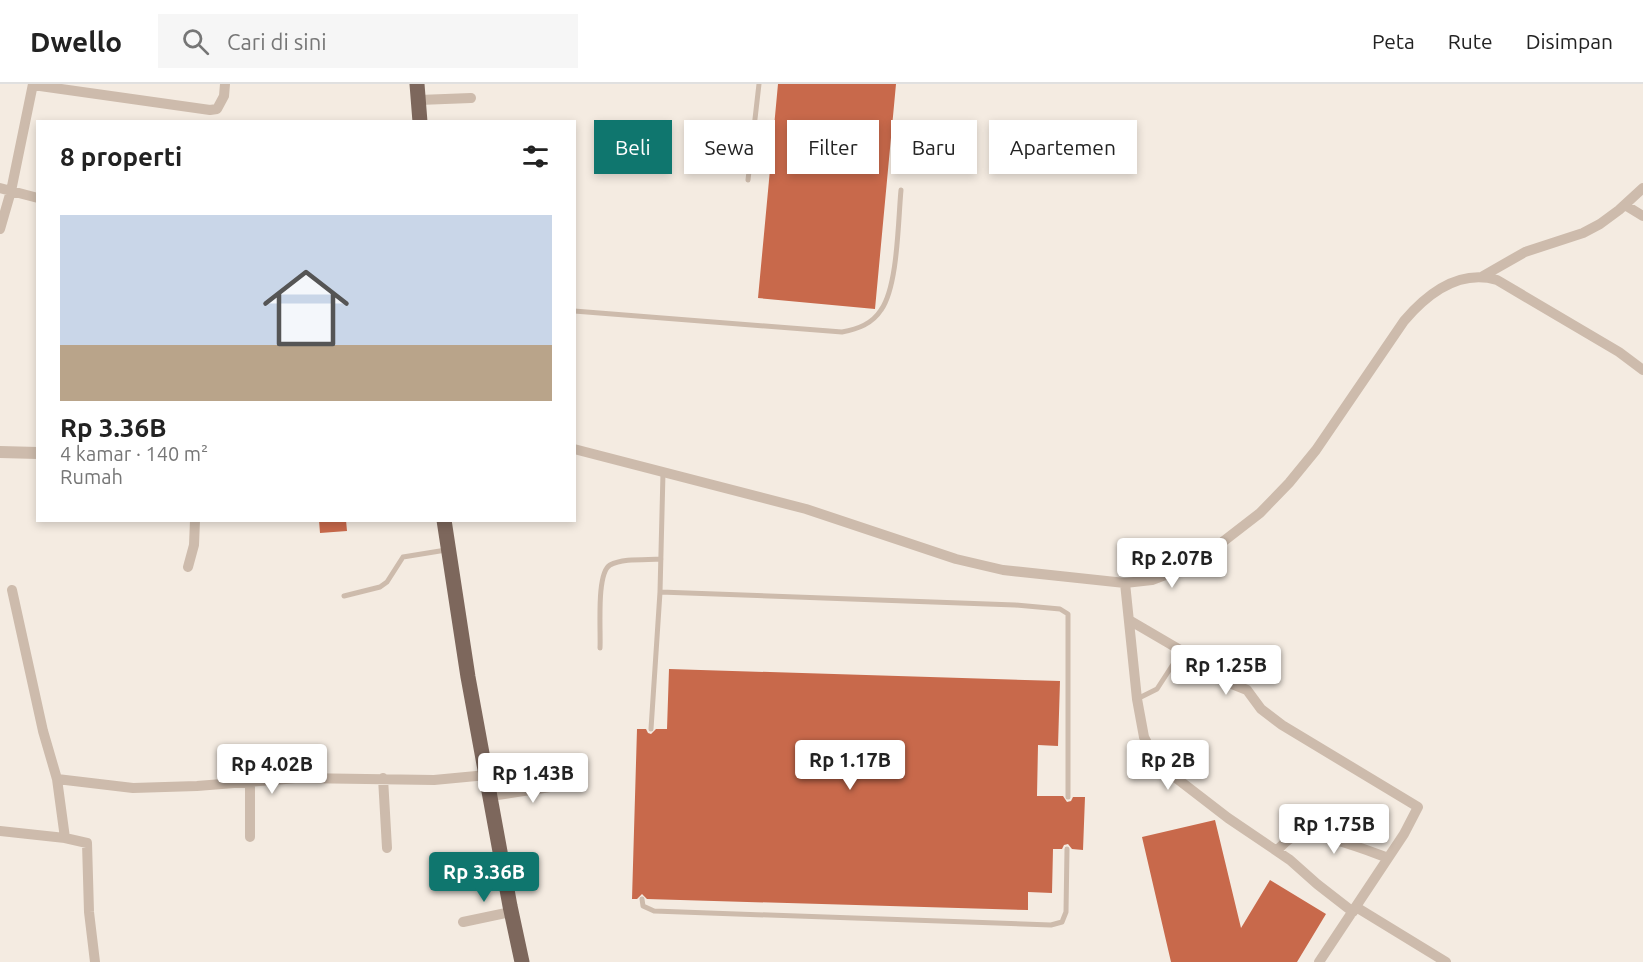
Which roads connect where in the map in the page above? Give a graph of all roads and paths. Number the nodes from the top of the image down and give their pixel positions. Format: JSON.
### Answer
{"nodes":[{"id":1,"x":225,"y":84,"type":"edge"},
{"id":2,"x":759,"y":84,"type":"edge"},
{"id":3,"x":33,"y":85,"type":"edge"},
{"id":4,"x":418,"y":92,"type":"edge"},
{"id":5,"x":471,"y":98,"type":"dead end"},
{"id":6,"x":420,"y":120,"type":"edge"},
{"id":7,"x":748,"y":180,"type":"dead end"},
{"id":8,"x":1643,"y":188,"type":"edge"},
{"id":9,"x":5,"y":189,"type":"edge"},
{"id":10,"x":902,"y":190,"type":"dead end"},
{"id":11,"x":36,"y":197,"type":"edge"},
{"id":12,"x":1625,"y":205,"type":"junction"},
{"id":13,"x":1643,"y":216,"type":"edge"},
{"id":14,"x":0,"y":229,"type":"edge"},
{"id":15,"x":1484,"y":276,"type":"junction"},
{"id":16,"x":576,"y":311,"type":"edge"},
{"id":17,"x":1643,"y":369,"type":"edge"},
{"id":18,"x":576,"y":450,"type":"edge"},
{"id":19,"x":0,"y":452,"type":"edge"},
{"id":20,"x":36,"y":453,"type":"edge"},
{"id":21,"x":663,"y":473,"type":"junction"},
{"id":22,"x":195,"y":522,"type":"edge"},
{"id":23,"x":444,"y":522,"type":"edge"},
{"id":24,"x":447,"y":550,"type":"junction"},
{"id":25,"x":661,"y":559,"type":"junction"},
{"id":26,"x":188,"y":567,"type":"dead end"},
{"id":27,"x":1125,"y":583,"type":"junction"},
{"id":28,"x":12,"y":590,"type":"dead end"},
{"id":29,"x":660,"y":592,"type":"junction"},
{"id":30,"x":344,"y":596,"type":"dead end"},
{"id":31,"x":1129,"y":620,"type":"junction"},
{"id":32,"x":600,"y":648,"type":"dead end"},
{"id":33,"x":1182,"y":651,"type":"junction"},
{"id":34,"x":1137,"y":699,"type":"junction"},
{"id":35,"x":651,"y":729,"type":"dead end"},
{"id":36,"x":487,"y":775,"type":"junction"},
{"id":37,"x":383,"y":778,"type":"junction"},
{"id":38,"x":57,"y":779,"type":"junction"},
{"id":39,"x":250,"y":783,"type":"junction"},
{"id":40,"x":570,"y":784,"type":"dead end"},
{"id":41,"x":491,"y":796,"type":"junction"},
{"id":42,"x":1068,"y":797,"type":"dead end"},
{"id":43,"x":0,"y":831,"type":"edge"},
{"id":44,"x":250,"y":837,"type":"dead end"},
{"id":45,"x":65,"y":838,"type":"junction"},
{"id":46,"x":387,"y":848,"type":"dead end"},
{"id":47,"x":1067,"y":849,"type":"dead end"},
{"id":48,"x":1277,"y":850,"type":"junction"},
{"id":49,"x":1388,"y":858,"type":"junction"},
{"id":50,"x":642,"y":899,"type":"dead end"},
{"id":51,"x":1355,"y":910,"type":"junction"},
{"id":52,"x":511,"y":912,"type":"junction"},
{"id":53,"x":463,"y":922,"type":"dead end"},
{"id":54,"x":95,"y":962,"type":"edge"},
{"id":55,"x":522,"y":962,"type":"edge"},
{"id":56,"x":1319,"y":962,"type":"edge"},
{"id":57,"x":1446,"y":962,"type":"edge"}],
"edges":[{"from":1,"to":3,"type":"street"},
{"from":2,"to":7,"type":"lane"},
{"from":3,"to":9,"type":"street"},
{"from":4,"to":5,"type":"street"},
{"from":4,"to":6,"type":"main road"},
{"from":8,"to":12,"type":"street"},
{"from":9,"to":11,"type":"street"},
{"from":9,"to":14,"type":"street"},
{"from":10,"to":16,"type":"lane"},
{"from":12,"to":13,"type":"street"},
{"from":12,"to":15,"type":"street"},
{"from":15,"to":17,"type":"street"},
{"from":15,"to":27,"type":"street"},
{"from":18,"to":21,"type":"street"},
{"from":19,"to":20,"type":"street"},
{"from":21,"to":25,"type":"lane"},
{"from":21,"to":27,"type":"street"},
{"from":22,"to":26,"type":"street"},
{"from":23,"to":24,"type":"main road"},
{"from":24,"to":30,"type":"lane"},
{"from":24,"to":36,"type":"main road"},
{"from":25,"to":29,"type":"lane"},
{"from":25,"to":32,"type":"lane"},
{"from":27,"to":31,"type":"street"},
{"from":28,"to":38,"type":"street"},
{"from":29,"to":35,"type":"lane"},
{"from":29,"to":42,"type":"lane"},
{"from":31,"to":33,"type":"street"},
{"from":31,"to":34,"type":"street"},
{"from":33,"to":34,"type":"lane"},
{"from":33,"to":49,"type":"street"},
{"from":34,"to":48,"type":"street"},
{"from":36,"to":37,"type":"street"},
{"from":36,"to":41,"type":"main road"},
{"from":37,"to":39,"type":"street"},
{"from":37,"to":46,"type":"street"},
{"from":38,"to":39,"type":"street"},
{"from":38,"to":45,"type":"street"},
{"from":39,"to":44,"type":"street"},
{"from":40,"to":41,"type":"street"},
{"from":41,"to":52,"type":"main road"},
{"from":43,"to":45,"type":"street"},
{"from":45,"to":54,"type":"street"},
{"from":47,"to":50,"type":"lane"},
{"from":48,"to":49,"type":"street"},
{"from":48,"to":51,"type":"street"},
{"from":49,"to":51,"type":"street"},
{"from":51,"to":56,"type":"street"},
{"from":51,"to":57,"type":"street"},
{"from":52,"to":53,"type":"street"},
{"from":52,"to":55,"type":"main road"}]}
